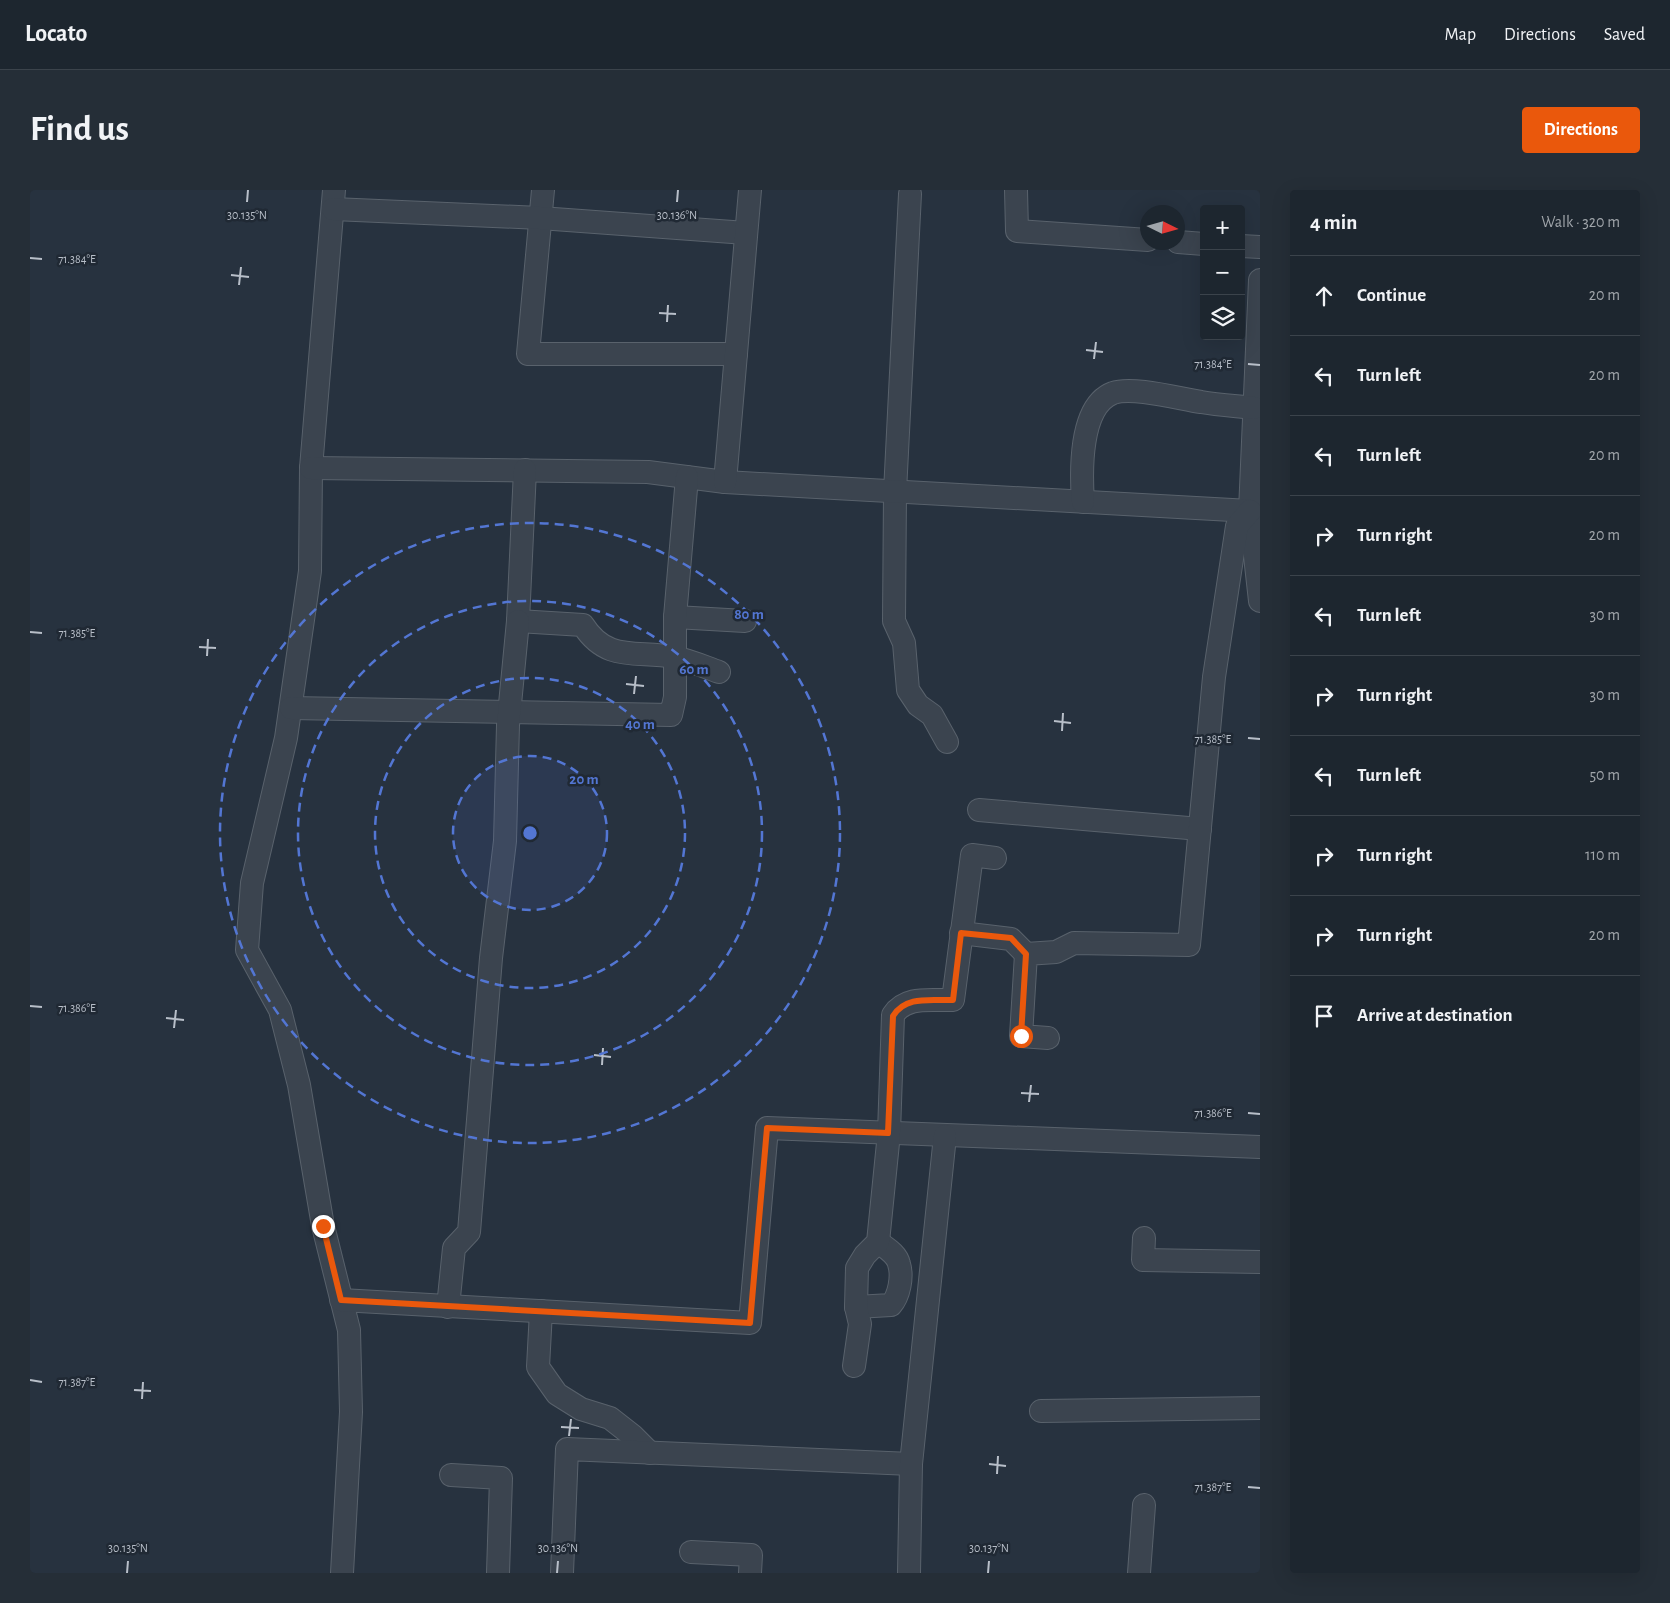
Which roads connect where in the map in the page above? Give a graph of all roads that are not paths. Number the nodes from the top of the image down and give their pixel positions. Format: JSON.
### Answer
{"nodes":[{"id":1,"x":543,"y":190,"type":"edge"},
{"id":2,"x":750,"y":190,"type":"edge"},
{"id":3,"x":1016,"y":190,"type":"edge"},
{"id":4,"x":910,"y":194,"type":"dead end"},
{"id":5,"x":334,"y":199,"type":"edge"},
{"id":6,"x":540,"y":218,"type":"junction"},
{"id":7,"x":746,"y":233,"type":"junction"},
{"id":8,"x":1140,"y":239,"type":"edge"},
{"id":9,"x":1185,"y":243,"type":"edge"},
{"id":10,"x":1200,"y":244,"type":"edge"},
{"id":11,"x":1245,"y":246,"type":"edge"},
{"id":12,"x":1260,"y":247,"type":"edge"},
{"id":13,"x":1260,"y":280,"type":"edge"},
{"id":14,"x":1259,"y":336,"type":"edge"},
{"id":15,"x":736,"y":354,"type":"junction"},
{"id":16,"x":1254,"y":408,"type":"junction"},
{"id":17,"x":311,"y":468,"type":"junction"},
{"id":18,"x":525,"y":470,"type":"junction"},
{"id":19,"x":687,"y":477,"type":"junction"},
{"id":20,"x":725,"y":482,"type":"junction"},
{"id":21,"x":895,"y":492,"type":"junction"},
{"id":22,"x":1083,"y":502,"type":"junction"},
{"id":23,"x":1250,"y":511,"type":"junction"},
{"id":24,"x":1260,"y":601,"type":"edge"},
{"id":25,"x":675,"y":617,"type":"junction"},
{"id":26,"x":518,"y":621,"type":"junction"},
{"id":27,"x":745,"y":622,"type":"dead end"},
{"id":28,"x":674,"y":657,"type":"junction"},
{"id":29,"x":719,"y":672,"type":"dead end"},
{"id":30,"x":290,"y":708,"type":"junction"},
{"id":31,"x":510,"y":710,"type":"junction"},
{"id":32,"x":947,"y":742,"type":"dead end"},
{"id":33,"x":979,"y":810,"type":"dead end"},
{"id":34,"x":1200,"y":829,"type":"junction"},
{"id":35,"x":995,"y":858,"type":"dead end"},
{"id":36,"x":961,"y":933,"type":"junction"},
{"id":37,"x":1026,"y":954,"type":"junction"},
{"id":38,"x":1048,"y":1038,"type":"dead end"},
{"id":39,"x":888,"y":1133,"type":"junction"},
{"id":40,"x":945,"y":1136,"type":"junction"},
{"id":41,"x":1260,"y":1147,"type":"edge"},
{"id":42,"x":1144,"y":1238,"type":"dead end"},
{"id":43,"x":878,"y":1242,"type":"junction"},
{"id":44,"x":1260,"y":1262,"type":"edge"},
{"id":45,"x":341,"y":1300,"type":"junction"},
{"id":46,"x":448,"y":1307,"type":"junction"},
{"id":47,"x":856,"y":1308,"type":"junction"},
{"id":48,"x":540,"y":1311,"type":"junction"},
{"id":49,"x":854,"y":1366,"type":"dead end"},
{"id":50,"x":1260,"y":1408,"type":"edge"},
{"id":51,"x":1041,"y":1410,"type":"dead end"},
{"id":52,"x":650,"y":1453,"type":"junction"},
{"id":53,"x":911,"y":1464,"type":"junction"},
{"id":54,"x":451,"y":1475,"type":"dead end"},
{"id":55,"x":1144,"y":1505,"type":"dead end"},
{"id":56,"x":691,"y":1552,"type":"dead end"},
{"id":57,"x":342,"y":1573,"type":"edge"},
{"id":58,"x":498,"y":1573,"type":"edge"},
{"id":59,"x":562,"y":1573,"type":"edge"},
{"id":60,"x":750,"y":1573,"type":"edge"},
{"id":61,"x":909,"y":1573,"type":"edge"},
{"id":62,"x":1139,"y":1573,"type":"edge"}],
"edges":[{"from":1,"to":6,"type":"street"},
{"from":2,"to":7,"type":"street"},
{"from":3,"to":8,"type":"street"},
{"from":4,"to":21,"type":"street"},
{"from":5,"to":6,"type":"street"},
{"from":5,"to":17,"type":"street"},
{"from":6,"to":7,"type":"street"},
{"from":6,"to":15,"type":"street"},
{"from":7,"to":15,"type":"street"},
{"from":9,"to":10,"type":"street"},
{"from":11,"to":12,"type":"street"},
{"from":13,"to":14,"type":"street"},
{"from":14,"to":16,"type":"street"},
{"from":15,"to":20,"type":"street"},
{"from":16,"to":22,"type":"street"},
{"from":16,"to":23,"type":"street"},
{"from":17,"to":18,"type":"street"},
{"from":17,"to":30,"type":"street"},
{"from":18,"to":19,"type":"street"},
{"from":18,"to":26,"type":"street"},
{"from":19,"to":20,"type":"street"},
{"from":19,"to":25,"type":"street"},
{"from":20,"to":21,"type":"street"},
{"from":21,"to":22,"type":"street"},
{"from":21,"to":32,"type":"street"},
{"from":22,"to":23,"type":"street"},
{"from":23,"to":24,"type":"street"},
{"from":23,"to":34,"type":"street"},
{"from":25,"to":27,"type":"street"},
{"from":25,"to":28,"type":"street"},
{"from":26,"to":28,"type":"street"},
{"from":26,"to":31,"type":"street"},
{"from":28,"to":29,"type":"street"},
{"from":28,"to":31,"type":"street"},
{"from":30,"to":31,"type":"street"},
{"from":30,"to":45,"type":"street"},
{"from":31,"to":46,"type":"street"},
{"from":33,"to":34,"type":"street"},
{"from":34,"to":37,"type":"street"},
{"from":35,"to":36,"type":"street"},
{"from":36,"to":37,"type":"street"},
{"from":36,"to":39,"type":"street"},
{"from":37,"to":38,"type":"street"},
{"from":39,"to":40,"type":"street"},
{"from":39,"to":43,"type":"street"},
{"from":39,"to":48,"type":"street"},
{"from":40,"to":41,"type":"street"},
{"from":40,"to":53,"type":"street"},
{"from":42,"to":44,"type":"street"},
{"from":43,"to":47,"type":"street"},
{"from":43,"to":47,"type":"street"},
{"from":45,"to":46,"type":"street"},
{"from":45,"to":57,"type":"street"},
{"from":46,"to":48,"type":"street"},
{"from":47,"to":49,"type":"street"},
{"from":48,"to":52,"type":"street"},
{"from":50,"to":51,"type":"street"},
{"from":52,"to":53,"type":"street"},
{"from":52,"to":59,"type":"street"},
{"from":53,"to":61,"type":"street"},
{"from":54,"to":58,"type":"street"},
{"from":55,"to":62,"type":"street"},
{"from":56,"to":60,"type":"street"}]}
